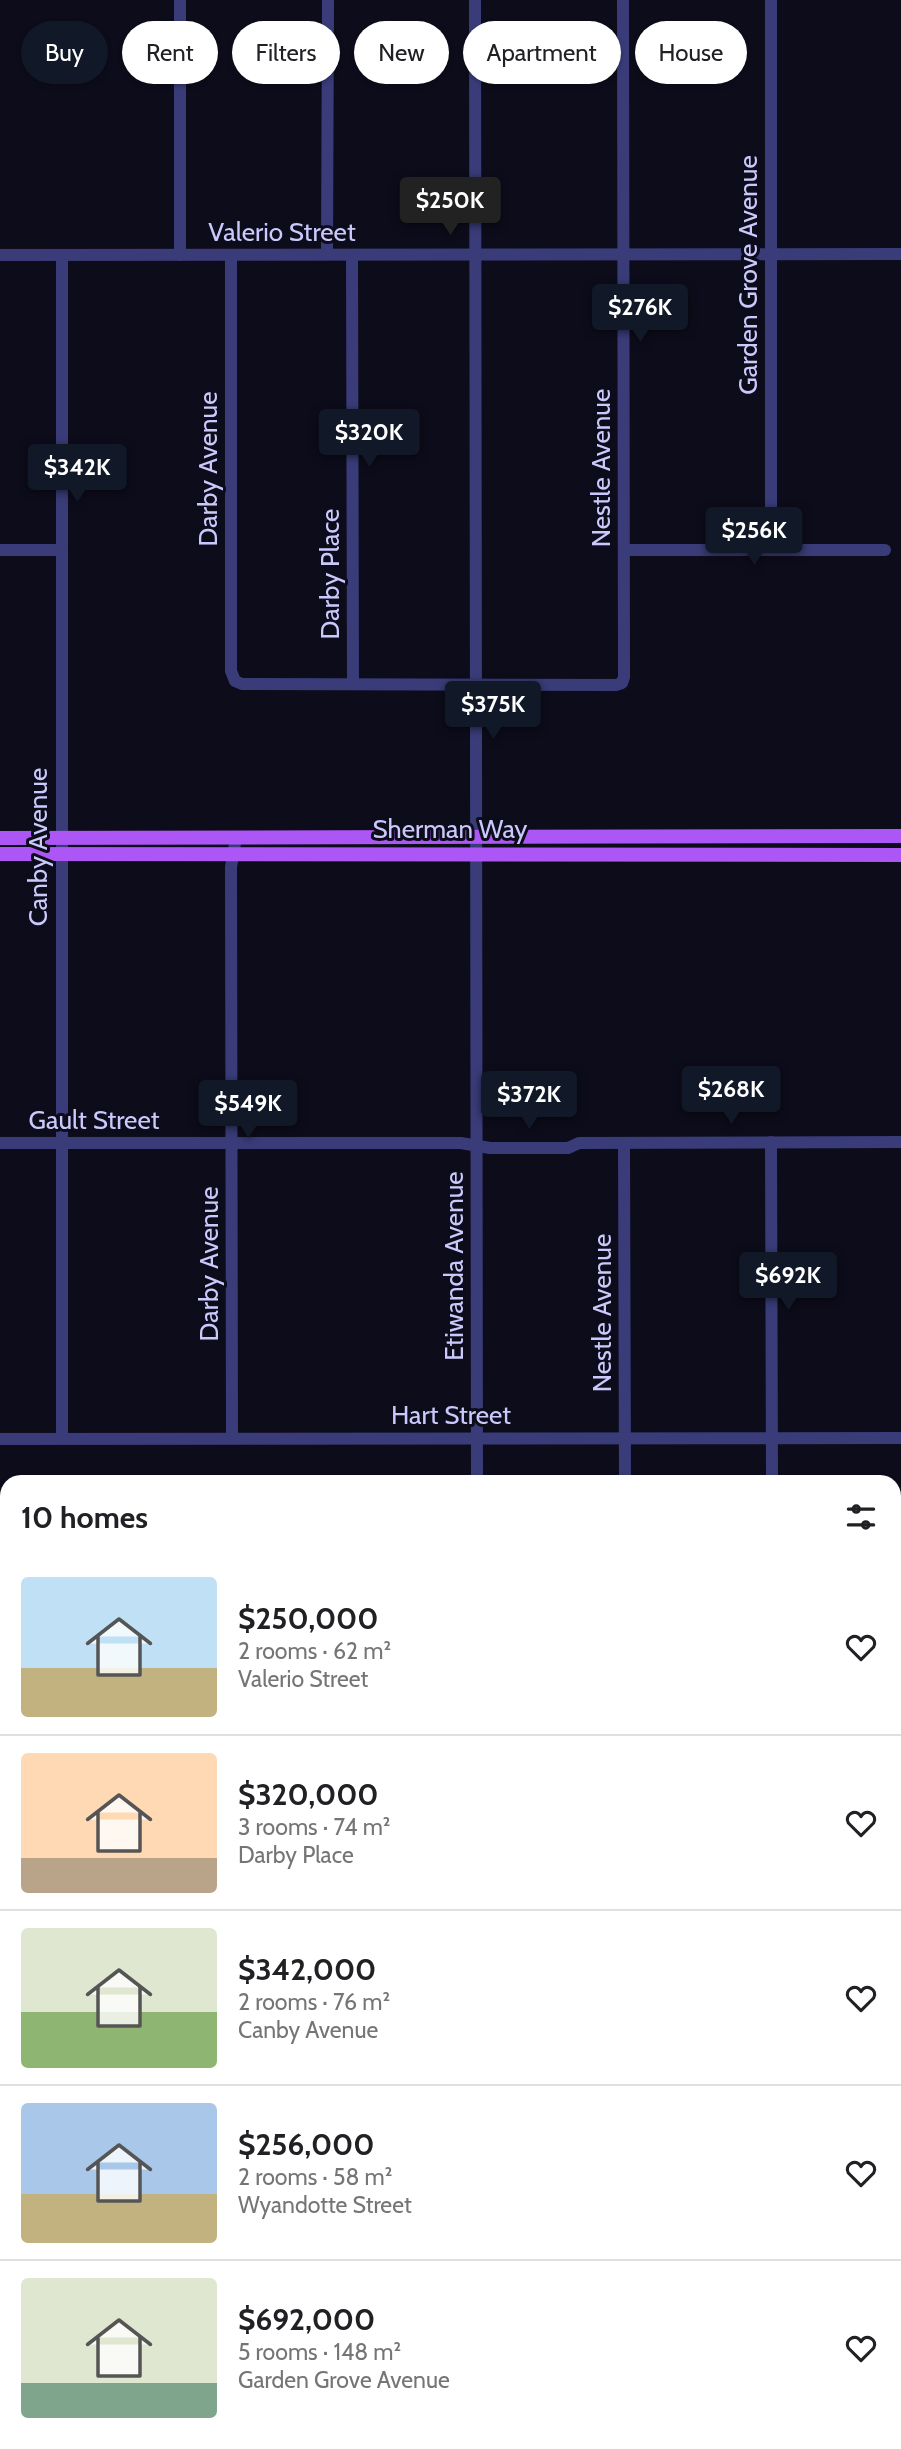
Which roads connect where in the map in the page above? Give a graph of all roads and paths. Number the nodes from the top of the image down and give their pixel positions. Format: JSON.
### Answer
{"nodes":[{"id":1,"x":180,"y":0,"type":"edge"},
{"id":2,"x":328,"y":0,"type":"edge"},
{"id":3,"x":475,"y":0,"type":"edge"},
{"id":4,"x":623,"y":0,"type":"edge"},
{"id":5,"x":771,"y":0,"type":"edge"},
{"id":6,"x":476,"y":253,"type":"junction"},
{"id":7,"x":327,"y":254,"type":"junction"},
{"id":8,"x":623,"y":254,"type":"junction"},
{"id":9,"x":771,"y":254,"type":"junction"},
{"id":10,"x":901,"y":254,"type":"edge"},
{"id":11,"x":180,"y":255,"type":"junction"},
{"id":12,"x":231,"y":255,"type":"junction"},
{"id":13,"x":352,"y":255,"type":"junction"},
{"id":14,"x":0,"y":256,"type":"edge"},
{"id":15,"x":62,"y":256,"type":"junction"},
{"id":16,"x":0,"y":550,"type":"edge"},
{"id":17,"x":61,"y":550,"type":"junction"},
{"id":18,"x":624,"y":550,"type":"junction"},
{"id":19,"x":771,"y":550,"type":"junction"},
{"id":20,"x":885,"y":550,"type":"dead end"},
{"id":21,"x":476,"y":683,"type":"junction"},
{"id":22,"x":353,"y":684,"type":"junction"},
{"id":23,"x":901,"y":835,"type":"edge"},
{"id":24,"x":477,"y":837,"type":"junction"},
{"id":25,"x":0,"y":838,"type":"edge"},
{"id":26,"x":60,"y":838,"type":"junction"},
{"id":27,"x":236,"y":838,"type":"junction"},
{"id":28,"x":60,"y":853,"type":"junction"},
{"id":29,"x":232,"y":853,"type":"junction"},
{"id":30,"x":477,"y":853,"type":"junction"},
{"id":31,"x":0,"y":854,"type":"edge"},
{"id":32,"x":901,"y":855,"type":"edge"},
{"id":33,"x":771,"y":1142,"type":"junction"},
{"id":34,"x":901,"y":1142,"type":"edge"},
{"id":35,"x":0,"y":1143,"type":"edge"},
{"id":36,"x":61,"y":1143,"type":"junction"},
{"id":37,"x":232,"y":1143,"type":"junction"},
{"id":38,"x":624,"y":1143,"type":"junction"},
{"id":39,"x":477,"y":1145,"type":"junction"},
{"id":40,"x":62,"y":1438,"type":"junction"},
{"id":41,"x":232,"y":1438,"type":"junction"},
{"id":42,"x":478,"y":1438,"type":"junction"},
{"id":43,"x":625,"y":1438,"type":"junction"},
{"id":44,"x":772,"y":1438,"type":"junction"},
{"id":45,"x":901,"y":1438,"type":"edge"},
{"id":46,"x":0,"y":1439,"type":"edge"},
{"id":47,"x":477,"y":1475,"type":"edge"},
{"id":48,"x":625,"y":1475,"type":"edge"},
{"id":49,"x":772,"y":1475,"type":"edge"}],
"edges":[{"from":1,"to":11,"type":"street"},
{"from":2,"to":7,"type":"street"},
{"from":3,"to":6,"type":"street","name":"Etiwanda Avenue"},
{"from":4,"to":8,"type":"street","name":"Nestle Avenue"},
{"from":5,"to":9,"type":"street","name":"Garden Grove Avenue"},
{"from":6,"to":8,"type":"street","name":"Valerio Street"},
{"from":6,"to":13,"type":"street","name":"Valerio Street"},
{"from":6,"to":21,"type":"street","name":"Etiwanda Avenue"},
{"from":7,"to":12,"type":"street","name":"Valerio Street"},
{"from":7,"to":13,"type":"street","name":"Valerio Street"},
{"from":8,"to":9,"type":"street","name":"Valerio Street"},
{"from":8,"to":18,"type":"street","name":"Nestle Avenue"},
{"from":9,"to":10,"type":"street","name":"Valerio Street"},
{"from":9,"to":19,"type":"street","name":"Garden Grove Avenue"},
{"from":11,"to":12,"type":"street","name":"Valerio Street"},
{"from":11,"to":15,"type":"street","name":"Valerio Street"},
{"from":12,"to":22,"type":"street","name":"Darby Avenue"},
{"from":13,"to":22,"type":"street","name":"Darby Place"},
{"from":14,"to":15,"type":"street","name":"Valerio Street"},
{"from":15,"to":17,"type":"street","name":"Canby Avenue"},
{"from":16,"to":17,"type":"street"},
{"from":17,"to":26,"type":"street","name":"Canby Avenue"},
{"from":18,"to":19,"type":"street"},
{"from":18,"to":21,"type":"street","name":"Nestle Avenue"},
{"from":19,"to":20,"type":"street"},
{"from":21,"to":22,"type":"street"},
{"from":21,"to":24,"type":"street","name":"Etiwanda Avenue"},
{"from":23,"to":24,"type":"main road","name":"Sherman Way"},
{"from":24,"to":27,"type":"main road","name":"Sherman Way"},
{"from":24,"to":30,"type":"street","name":"Etiwanda Avenue"},
{"from":25,"to":26,"type":"main road","name":"Sherman Way"},
{"from":26,"to":27,"type":"main road","name":"Sherman Way"},
{"from":26,"to":28,"type":"street","name":"Canby Avenue"},
{"from":27,"to":29,"type":"street","name":"Darby Avenue"},
{"from":28,"to":29,"type":"main road","name":"Sherman Way"},
{"from":28,"to":31,"type":"main road","name":"Sherman Way"},
{"from":28,"to":36,"type":"street","name":"Canby Avenue"},
{"from":29,"to":30,"type":"main road","name":"Sherman Way"},
{"from":29,"to":37,"type":"street","name":"Darby Avenue"},
{"from":30,"to":32,"type":"main road","name":"Sherman Way"},
{"from":30,"to":39,"type":"street","name":"Etiwanda Avenue"},
{"from":33,"to":34,"type":"street","name":"Gault Street"},
{"from":33,"to":38,"type":"street","name":"Gault Street"},
{"from":33,"to":44,"type":"street"},
{"from":35,"to":36,"type":"street","name":"Gault Street"},
{"from":36,"to":37,"type":"street","name":"Gault Street"},
{"from":36,"to":40,"type":"street","name":"Canby Avenue"},
{"from":37,"to":39,"type":"street","name":"Gault Street"},
{"from":37,"to":41,"type":"street","name":"Darby Avenue"},
{"from":38,"to":39,"type":"street","name":"Gault Street"},
{"from":38,"to":43,"type":"street","name":"Nestle Avenue"},
{"from":39,"to":42,"type":"street","name":"Etiwanda Avenue"},
{"from":40,"to":41,"type":"street","name":"Hart Street"},
{"from":40,"to":46,"type":"street","name":"Hart Street"},
{"from":41,"to":42,"type":"street","name":"Hart Street"},
{"from":42,"to":43,"type":"street","name":"Hart Street"},
{"from":42,"to":47,"type":"street","name":"Etiwanda Avenue"},
{"from":43,"to":44,"type":"street","name":"Hart Street"},
{"from":43,"to":48,"type":"street","name":"Nestle Avenue"},
{"from":44,"to":45,"type":"street","name":"Hart Street"},
{"from":44,"to":49,"type":"street"}]}
